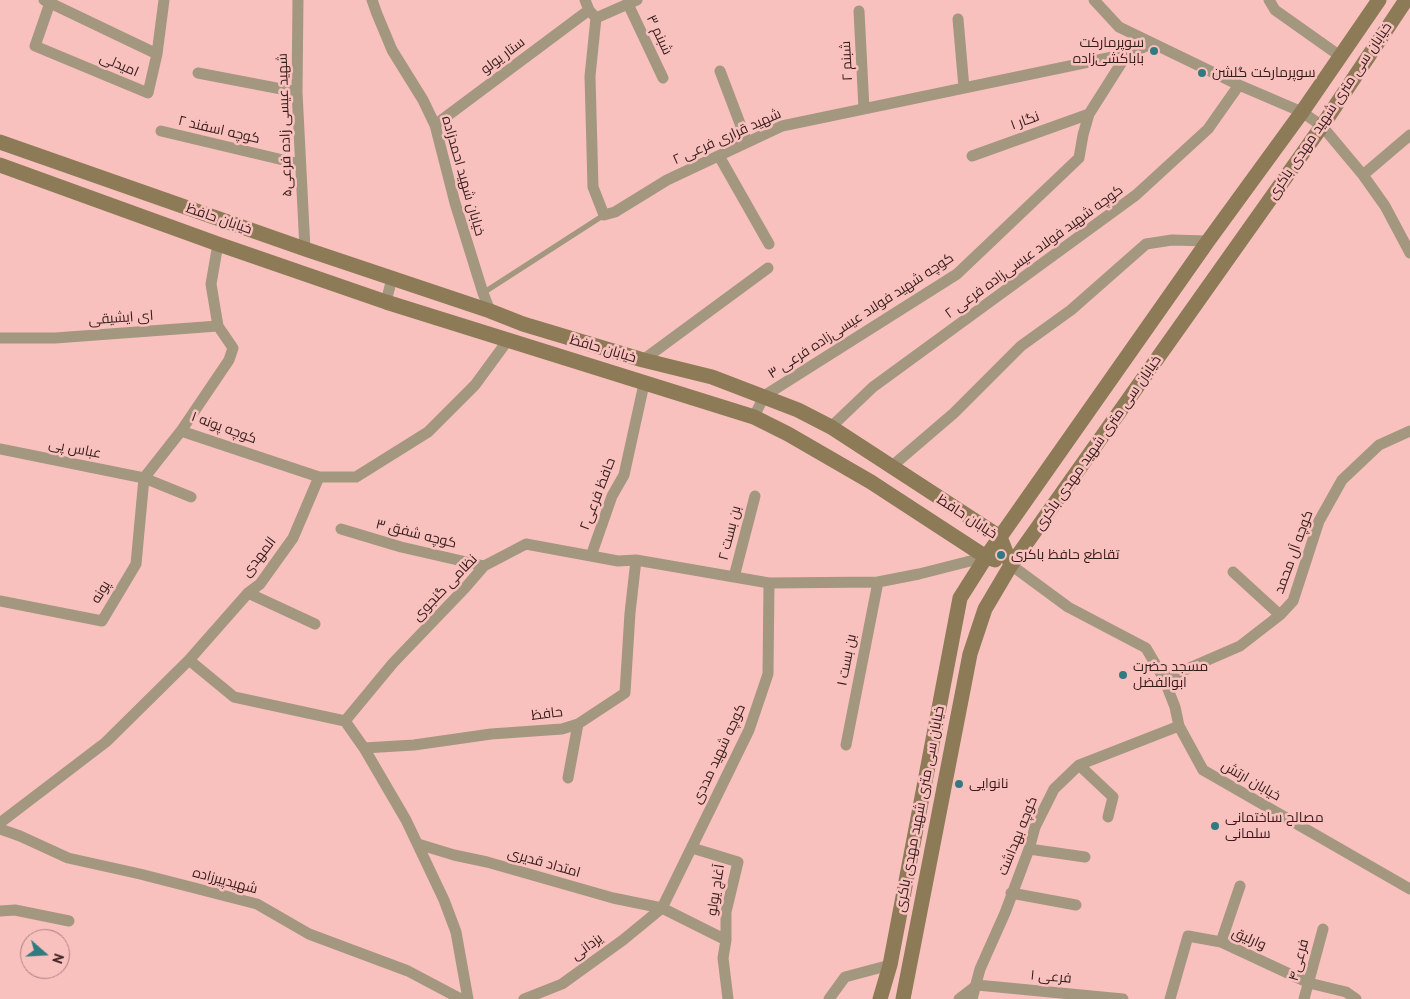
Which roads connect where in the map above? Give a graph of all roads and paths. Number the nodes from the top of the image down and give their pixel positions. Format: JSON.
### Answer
{"nodes":[{"id":1,"x":164,"y":0,"type":"edge"},
{"id":2,"x":298,"y":0,"type":"edge"},
{"id":3,"x":372,"y":0,"type":"edge"},
{"id":4,"x":1094,"y":0,"type":"edge"},
{"id":5,"x":1269,"y":0,"type":"edge"},
{"id":6,"x":1379,"y":0,"type":"edge"},
{"id":7,"x":1406,"y":0,"type":"edge"},
{"id":8,"x":48,"y":1,"type":"edge"},
{"id":9,"x":633,"y":2,"type":"edge"},
{"id":10,"x":590,"y":9,"type":"edge"},
{"id":11,"x":859,"y":11,"type":"dead end"},
{"id":12,"x":958,"y":20,"type":"dead end"},
{"id":13,"x":1152,"y":44,"type":"junction"},
{"id":14,"x":157,"y":54,"type":"junction"},
{"id":15,"x":1127,"y":54,"type":"junction"},
{"id":16,"x":1340,"y":56,"type":"junction"},
{"id":17,"x":720,"y":71,"type":"dead end"},
{"id":18,"x":198,"y":73,"type":"dead end"},
{"id":19,"x":664,"y":78,"type":"dead end"},
{"id":20,"x":1239,"y":85,"type":"junction"},
{"id":21,"x":964,"y":88,"type":"junction"},
{"id":22,"x":297,"y":92,"type":"junction"},
{"id":23,"x":864,"y":109,"type":"junction"},
{"id":24,"x":1302,"y":112,"type":"junction"},
{"id":25,"x":1089,"y":114,"type":"junction"},
{"id":26,"x":435,"y":126,"type":"junction"},
{"id":27,"x":1322,"y":126,"type":"junction"},
{"id":28,"x":161,"y":131,"type":"dead end"},
{"id":29,"x":1410,"y":135,"type":"edge"},
{"id":30,"x":0,"y":142,"type":"edge"},
{"id":31,"x":747,"y":142,"type":"junction"},
{"id":32,"x":719,"y":156,"type":"junction"},
{"id":33,"x":972,"y":156,"type":"dead end"},
{"id":34,"x":300,"y":164,"type":"junction"},
{"id":35,"x":0,"y":165,"type":"edge"},
{"id":36,"x":1363,"y":175,"type":"junction"},
{"id":37,"x":604,"y":216,"type":"junction"},
{"id":38,"x":1208,"y":241,"type":"junction"},
{"id":39,"x":218,"y":244,"type":"junction"},
{"id":40,"x":769,"y":244,"type":"dead end"},
{"id":41,"x":305,"y":249,"type":"junction"},
{"id":42,"x":1410,"y":253,"type":"edge"},
{"id":43,"x":768,"y":268,"type":"dead end"},
{"id":44,"x":392,"y":278,"type":"junction"},
{"id":45,"x":483,"y":293,"type":"junction"},
{"id":46,"x":386,"y":302,"type":"junction"},
{"id":47,"x":490,"y":311,"type":"junction"},
{"id":48,"x":218,"y":326,"type":"junction"},
{"id":49,"x":0,"y":338,"type":"edge"},
{"id":50,"x":508,"y":340,"type":"junction"},
{"id":51,"x":643,"y":360,"type":"junction"},
{"id":52,"x":644,"y":384,"type":"junction"},
{"id":53,"x":764,"y":396,"type":"junction"},
{"id":54,"x":754,"y":417,"type":"junction"},
{"id":55,"x":831,"y":427,"type":"junction"},
{"id":56,"x":181,"y":431,"type":"junction"},
{"id":57,"x":1410,"y":431,"type":"edge"},
{"id":58,"x":0,"y":449,"type":"edge"},
{"id":59,"x":891,"y":467,"type":"junction"},
{"id":60,"x":144,"y":478,"type":"junction"},
{"id":61,"x":318,"y":478,"type":"junction"},
{"id":62,"x":755,"y":496,"type":"dead end"},
{"id":63,"x":191,"y":497,"type":"dead end"},
{"id":64,"x":341,"y":529,"type":"dead end"},
{"id":65,"x":1000,"y":537,"type":"junction"},
{"id":66,"x":591,"y":556,"type":"junction"},
{"id":67,"x":986,"y":558,"type":"junction"},
{"id":68,"x":636,"y":560,"type":"junction"},
{"id":69,"x":1011,"y":565,"type":"junction"},
{"id":70,"x":484,"y":566,"type":"junction"},
{"id":71,"x":1233,"y":572,"type":"dead end"},
{"id":72,"x":734,"y":577,"type":"junction"},
{"id":73,"x":878,"y":582,"type":"junction"},
{"id":74,"x":769,"y":583,"type":"junction"},
{"id":75,"x":248,"y":593,"type":"junction"},
{"id":76,"x":0,"y":600,"type":"edge"},
{"id":77,"x":1280,"y":615,"type":"junction"},
{"id":78,"x":315,"y":624,"type":"dead end"},
{"id":79,"x":190,"y":660,"type":"junction"},
{"id":80,"x":1164,"y":679,"type":"junction"},
{"id":81,"x":345,"y":721,"type":"junction"},
{"id":82,"x":578,"y":724,"type":"junction"},
{"id":83,"x":1179,"y":726,"type":"junction"},
{"id":84,"x":846,"y":745,"type":"dead end"},
{"id":85,"x":364,"y":748,"type":"junction"},
{"id":86,"x":1079,"y":766,"type":"junction"},
{"id":87,"x":568,"y":778,"type":"dead end"},
{"id":88,"x":1108,"y":817,"type":"dead end"},
{"id":89,"x":0,"y":823,"type":"edge"},
{"id":90,"x":0,"y":829,"type":"edge"},
{"id":91,"x":418,"y":844,"type":"junction"},
{"id":92,"x":692,"y":848,"type":"junction"},
{"id":93,"x":1029,"y":849,"type":"junction"},
{"id":94,"x":1085,"y":857,"type":"dead end"},
{"id":95,"x":1240,"y":886,"type":"dead end"},
{"id":96,"x":1410,"y":889,"type":"edge"},
{"id":97,"x":1011,"y":894,"type":"junction"},
{"id":98,"x":1076,"y":905,"type":"dead end"},
{"id":99,"x":662,"y":908,"type":"junction"},
{"id":100,"x":0,"y":911,"type":"edge"},
{"id":101,"x":70,"y":921,"type":"dead end"},
{"id":102,"x":1323,"y":929,"type":"dead end"},
{"id":103,"x":726,"y":940,"type":"junction"},
{"id":104,"x":1221,"y":942,"type":"junction"},
{"id":105,"x":890,"y":964,"type":"junction"},
{"id":106,"x":1309,"y":983,"type":"junction"},
{"id":107,"x":977,"y":985,"type":"junction"},
{"id":108,"x":461,"y":999,"type":"edge"},
{"id":109,"x":468,"y":999,"type":"edge"},
{"id":110,"x":524,"y":999,"type":"edge"},
{"id":111,"x":728,"y":999,"type":"edge"},
{"id":112,"x":829,"y":999,"type":"edge"},
{"id":113,"x":880,"y":999,"type":"edge"},
{"id":114,"x":903,"y":999,"type":"edge"},
{"id":115,"x":959,"y":999,"type":"edge"},
{"id":116,"x":972,"y":999,"type":"edge"},
{"id":117,"x":1123,"y":999,"type":"edge"},
{"id":118,"x":1170,"y":999,"type":"edge"},
{"id":119,"x":1304,"y":999,"type":"edge"},
{"id":120,"x":1356,"y":999,"type":"edge"}],
"edges":[{"from":1,"to":14,"type":"street","name":"امیدلی"},
{"from":2,"to":22,"type":"street","name":"شهید عیسی زاده فرعی۵"},
{"from":3,"to":26,"type":"street","name":"خیابان شهید احمدزاده"},
{"from":4,"to":13,"type":"street"},
{"from":5,"to":16,"type":"street"},
{"from":6,"to":16,"type":"main road","name":"خیابان سی متری شهید مهدی باکری"},
{"from":7,"to":27,"type":"main road","name":"خیابان سی متری شهید مهدی باکری"},
{"from":8,"to":14,"type":"street"},
{"from":8,"to":14,"type":"street","name":"امیدلی"},
{"from":9,"to":10,"type":"street","name":"ستار یولو"},
{"from":9,"to":19,"type":"street","name":"شبنم ۳"},
{"from":10,"to":26,"type":"street","name":"ستار یولو"},
{"from":10,"to":37,"type":"street"},
{"from":11,"to":23,"type":"street","name":"شبنم ۲"},
{"from":12,"to":21,"type":"street"},
{"from":13,"to":15,"type":"street","name":"شهید قراری فرعی ۲"},
{"from":13,"to":20,"type":"street"},
{"from":15,"to":21,"type":"street","name":"شهید قراری فرعی ۲"},
{"from":15,"to":25,"type":"street","name":"کوچه شهید فولاد عیسی‌زاده فرعی ۳"},
{"from":16,"to":24,"type":"main road","name":"خیابان سی متری شهید مهدی باکری"},
{"from":17,"to":31,"type":"street"},
{"from":18,"to":22,"type":"street"},
{"from":20,"to":24,"type":"street"},
{"from":20,"to":55,"type":"street","name":"کوچه شهید فولاد عیسی‌زاده فرعی ۲"},
{"from":21,"to":23,"type":"street","name":"شهید قراری فرعی ۲"},
{"from":22,"to":34,"type":"street","name":"شهید عیسی زاده فرعی۵"},
{"from":23,"to":31,"type":"street","name":"شهید قراری فرعی ۲"},
{"from":24,"to":27,"type":"street"},
{"from":24,"to":38,"type":"main road","name":"خیابان سی متری شهید مهدی باکری"},
{"from":25,"to":33,"type":"street","name":"نگار ۱"},
{"from":25,"to":53,"type":"street","name":"کوچه شهید فولاد عیسی‌زاده فرعی ۳"},
{"from":26,"to":45,"type":"street","name":"خیابان شهید احمدزاده"},
{"from":27,"to":36,"type":"street"},
{"from":27,"to":69,"type":"main road","name":"خیابان سی متری شهید مهدی باکری"},
{"from":28,"to":34,"type":"street","name":"کوچه اسفند ۲"},
{"from":29,"to":36,"type":"street"},
{"from":30,"to":41,"type":"main road","name":"خیابان حافظ"},
{"from":31,"to":32,"type":"street","name":"شهید قراری فرعی ۲"},
{"from":32,"to":37,"type":"street","name":"شهید قراری فرعی ۲"},
{"from":32,"to":40,"type":"street"},
{"from":34,"to":41,"type":"street","name":"شهید عیسی زاده فرعی۵"},
{"from":35,"to":39,"type":"main road","name":"خیابان حافظ"},
{"from":36,"to":42,"type":"street"},
{"from":37,"to":45,"type":"lane"},
{"from":38,"to":59,"type":"street"},
{"from":38,"to":65,"type":"main road","name":"خیابان سی متری شهید مهدی باکری"},
{"from":39,"to":46,"type":"main road","name":"خیابان حافظ"},
{"from":39,"to":48,"type":"street"},
{"from":41,"to":44,"type":"main road","name":"خیابان حافظ"},
{"from":43,"to":51,"type":"street"},
{"from":44,"to":46,"type":"street"},
{"from":44,"to":47,"type":"main road","name":"خیابان حافظ"},
{"from":45,"to":47,"type":"street","name":"خیابان شهید احمدزاده"},
{"from":46,"to":50,"type":"main road","name":"خیابان حافظ"},
{"from":47,"to":51,"type":"main road","name":"خیابان حافظ"},
{"from":48,"to":49,"type":"street","name":"ای ایشیقی"},
{"from":48,"to":56,"type":"street","name":"کوچه پونه ۱"},
{"from":50,"to":52,"type":"main road","name":"خیابان حافظ"},
{"from":50,"to":61,"type":"street"},
{"from":51,"to":53,"type":"main road","name":"خیابان حافظ"},
{"from":52,"to":54,"type":"main road","name":"خیابان حافظ"},
{"from":52,"to":66,"type":"street","name":"حافظ فرعی۲"},
{"from":53,"to":54,"type":"street","name":"کوچه شهید فولاد عیسی‌زاده فرعی ۳"},
{"from":53,"to":55,"type":"main road","name":"خیابان حافظ"},
{"from":54,"to":67,"type":"main road","name":"خیابان حافظ"},
{"from":55,"to":59,"type":"main road","name":"خیابان حافظ"},
{"from":56,"to":60,"type":"street"},
{"from":56,"to":61,"type":"street","name":"کوچه پونه ۱"},
{"from":57,"to":77,"type":"street","name":"کوچه آل محمد"},
{"from":58,"to":60,"type":"street","name":"عباس پی"},
{"from":59,"to":65,"type":"main road","name":"خیابان حافظ"},
{"from":60,"to":63,"type":"street","name":"عباس پی"},
{"from":60,"to":76,"type":"street","name":"پونه"},
{"from":61,"to":75,"type":"street","name":"المهدی"},
{"from":62,"to":72,"type":"street","name":"بن بست ۲"},
{"from":64,"to":70,"type":"street","name":"کوچه شفق ۳"},
{"from":65,"to":67,"type":"main road","name":"خیابان سی متری شهید مهدی باکری"},
{"from":65,"to":69,"type":"main road","name":"خیابان حافظ"},
{"from":66,"to":68,"type":"street","name":"نظامی گنجوی"},
{"from":66,"to":70,"type":"street","name":"نظامی گنجوی"},
{"from":67,"to":69,"type":"main road","name":"خیابان حافظ"},
{"from":67,"to":73,"type":"street"},
{"from":67,"to":105,"type":"main road","name":"خیابان سی متری شهید مهدی باکری"},
{"from":68,"to":72,"type":"street","name":"نظامی گنجوی"},
{"from":68,"to":82,"type":"street","name":"حافظ"},
{"from":69,"to":80,"type":"street","name":"خیابان ارتش"},
{"from":69,"to":114,"type":"main road","name":"خیابان سی متری شهید مهدی باکری"},
{"from":70,"to":81,"type":"street","name":"نظامی گنجوی"},
{"from":71,"to":77,"type":"street"},
{"from":72,"to":74,"type":"street","name":"نظامی گنجوی"},
{"from":73,"to":74,"type":"street"},
{"from":73,"to":84,"type":"street","name":"بن بست ۱"},
{"from":74,"to":92,"type":"street","name":"کوچه شهید مددی"},
{"from":75,"to":78,"type":"street"},
{"from":75,"to":79,"type":"street","name":"المهدی"},
{"from":77,"to":80,"type":"street","name":"کوچه آل محمد"},
{"from":79,"to":81,"type":"street"},
{"from":79,"to":89,"type":"street","name":"المهدی"},
{"from":80,"to":83,"type":"street","name":"خیابان ارتش"},
{"from":81,"to":85,"type":"street"},
{"from":82,"to":85,"type":"street","name":"حافظ"},
{"from":82,"to":87,"type":"street"},
{"from":83,"to":86,"type":"street","name":"کوچه بهداشت"},
{"from":83,"to":96,"type":"street","name":"خیابان ارتش"},
{"from":85,"to":91,"type":"street"},
{"from":86,"to":88,"type":"street"},
{"from":86,"to":93,"type":"street","name":"کوچه بهداشت"},
{"from":90,"to":108,"type":"street","name":"شهیدپیرزاده"},
{"from":91,"to":99,"type":"street","name":"امتداد قدیری"},
{"from":91,"to":109,"type":"street"},
{"from":92,"to":99,"type":"street","name":"کوچه شهید مددی"},
{"from":92,"to":103,"type":"street","name":"آغاج یولو"},
{"from":93,"to":94,"type":"street"},
{"from":93,"to":97,"type":"street","name":"کوچه بهداشت"},
{"from":95,"to":104,"type":"street"},
{"from":97,"to":98,"type":"street"},
{"from":97,"to":107,"type":"street","name":"کوچه بهداشت"},
{"from":99,"to":103,"type":"street","name":"امتداد قدیری"},
{"from":99,"to":110,"type":"street","name":"یزدانی"},
{"from":100,"to":101,"type":"street"},
{"from":102,"to":106,"type":"street","name":"فرعی۴"},
{"from":103,"to":111,"type":"street","name":"آغاج یولو"},
{"from":104,"to":106,"type":"street","name":"وارلیق"},
{"from":104,"to":118,"type":"street","name":"وارلیق"},
{"from":105,"to":112,"type":"street"},
{"from":105,"to":113,"type":"main road","name":"خیابان سی متری شهید مهدی باکری"},
{"from":106,"to":119,"type":"street","name":"فرعی۴"},
{"from":106,"to":120,"type":"street","name":"وارلیق"},
{"from":107,"to":115,"type":"street"},
{"from":107,"to":116,"type":"street","name":"کوچه بهداشت"},
{"from":107,"to":117,"type":"street","name":"فرعی ۱"}]}
